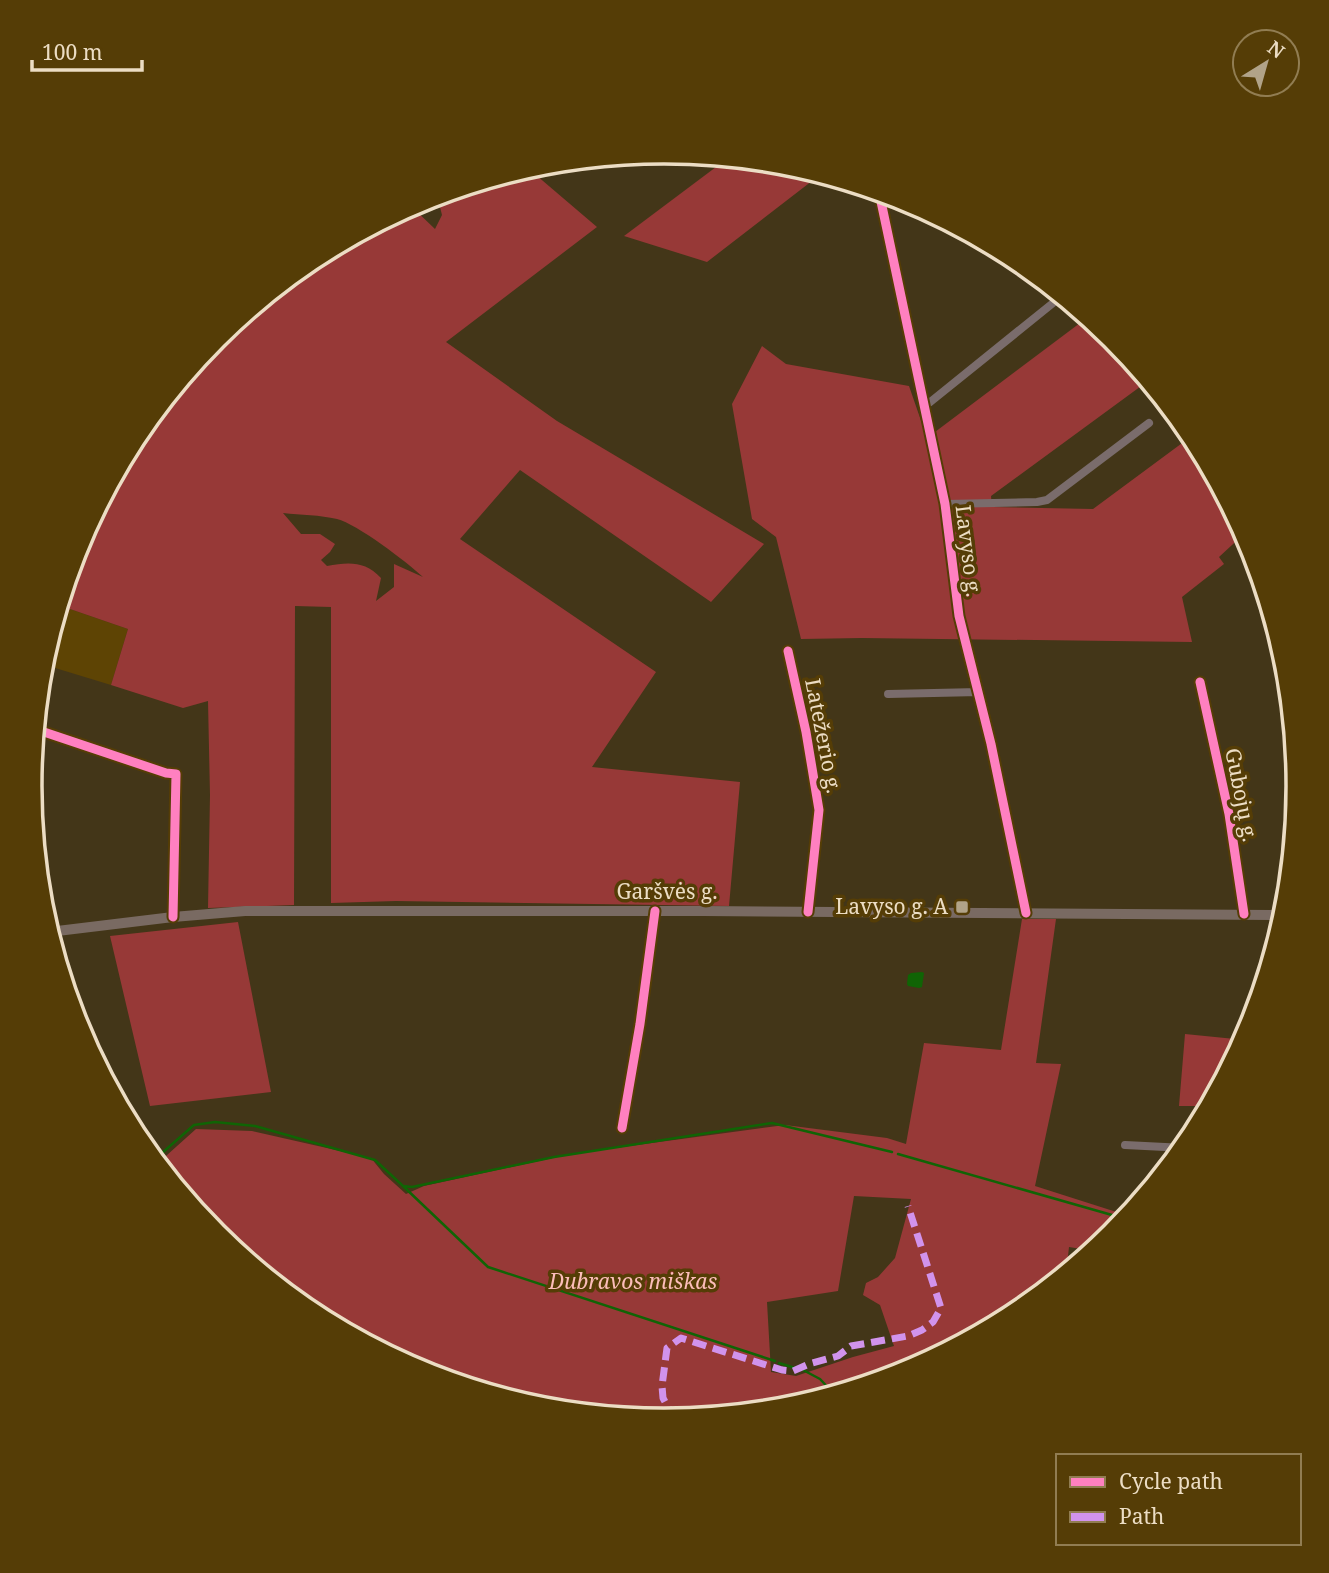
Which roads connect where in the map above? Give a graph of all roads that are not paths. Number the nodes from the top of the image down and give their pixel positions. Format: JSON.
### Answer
{"nodes":[{"id":1,"x":882,"y":203,"type":"edge"},
{"id":2,"x":1054,"y":302,"type":"edge"},
{"id":3,"x":924,"y":405,"type":"junction"},
{"id":4,"x":1149,"y":423,"type":"dead end"},
{"id":5,"x":945,"y":504,"type":"junction"},
{"id":6,"x":788,"y":650,"type":"dead end"},
{"id":7,"x":1200,"y":682,"type":"dead end"},
{"id":8,"x":979,"y":692,"type":"junction"},
{"id":9,"x":888,"y":694,"type":"dead end"},
{"id":10,"x":44,"y":732,"type":"edge"},
{"id":11,"x":654,"y":911,"type":"junction"},
{"id":12,"x":808,"y":912,"type":"junction"},
{"id":13,"x":1026,"y":913,"type":"junction"},
{"id":14,"x":1244,"y":914,"type":"junction"},
{"id":15,"x":1273,"y":915,"type":"edge"},
{"id":16,"x":173,"y":917,"type":"junction"},
{"id":17,"x":59,"y":931,"type":"edge"},
{"id":18,"x":622,"y":1128,"type":"dead end"},
{"id":19,"x":1125,"y":1145,"type":"dead end"},
{"id":20,"x":1171,"y":1147,"type":"edge"}],
"edges":[{"from":1,"to":3,"type":"street","name":"Lavyso g."},
{"from":2,"to":3,"type":"street"},
{"from":3,"to":5,"type":"street","name":"Lavyso g."},
{"from":4,"to":5,"type":"street"},
{"from":5,"to":8,"type":"street","name":"Lavyso g."},
{"from":6,"to":12,"type":"street","name":"Latežerio g."},
{"from":7,"to":14,"type":"street","name":"Gubojų g."},
{"from":8,"to":9,"type":"street"},
{"from":8,"to":13,"type":"street","name":"Lavyso g."},
{"from":10,"to":16,"type":"street"},
{"from":11,"to":12,"type":"main road","name":"Garšvės g."},
{"from":11,"to":16,"type":"main road","name":"Garšvės g."},
{"from":11,"to":18,"type":"street"},
{"from":12,"to":13,"type":"main road","name":"Garšvės g."},
{"from":13,"to":14,"type":"main road","name":"Garšvės g."},
{"from":14,"to":15,"type":"main road","name":"Garšvės g."},
{"from":16,"to":17,"type":"main road","name":"Garšvės g."},
{"from":19,"to":20,"type":"street"}]}
